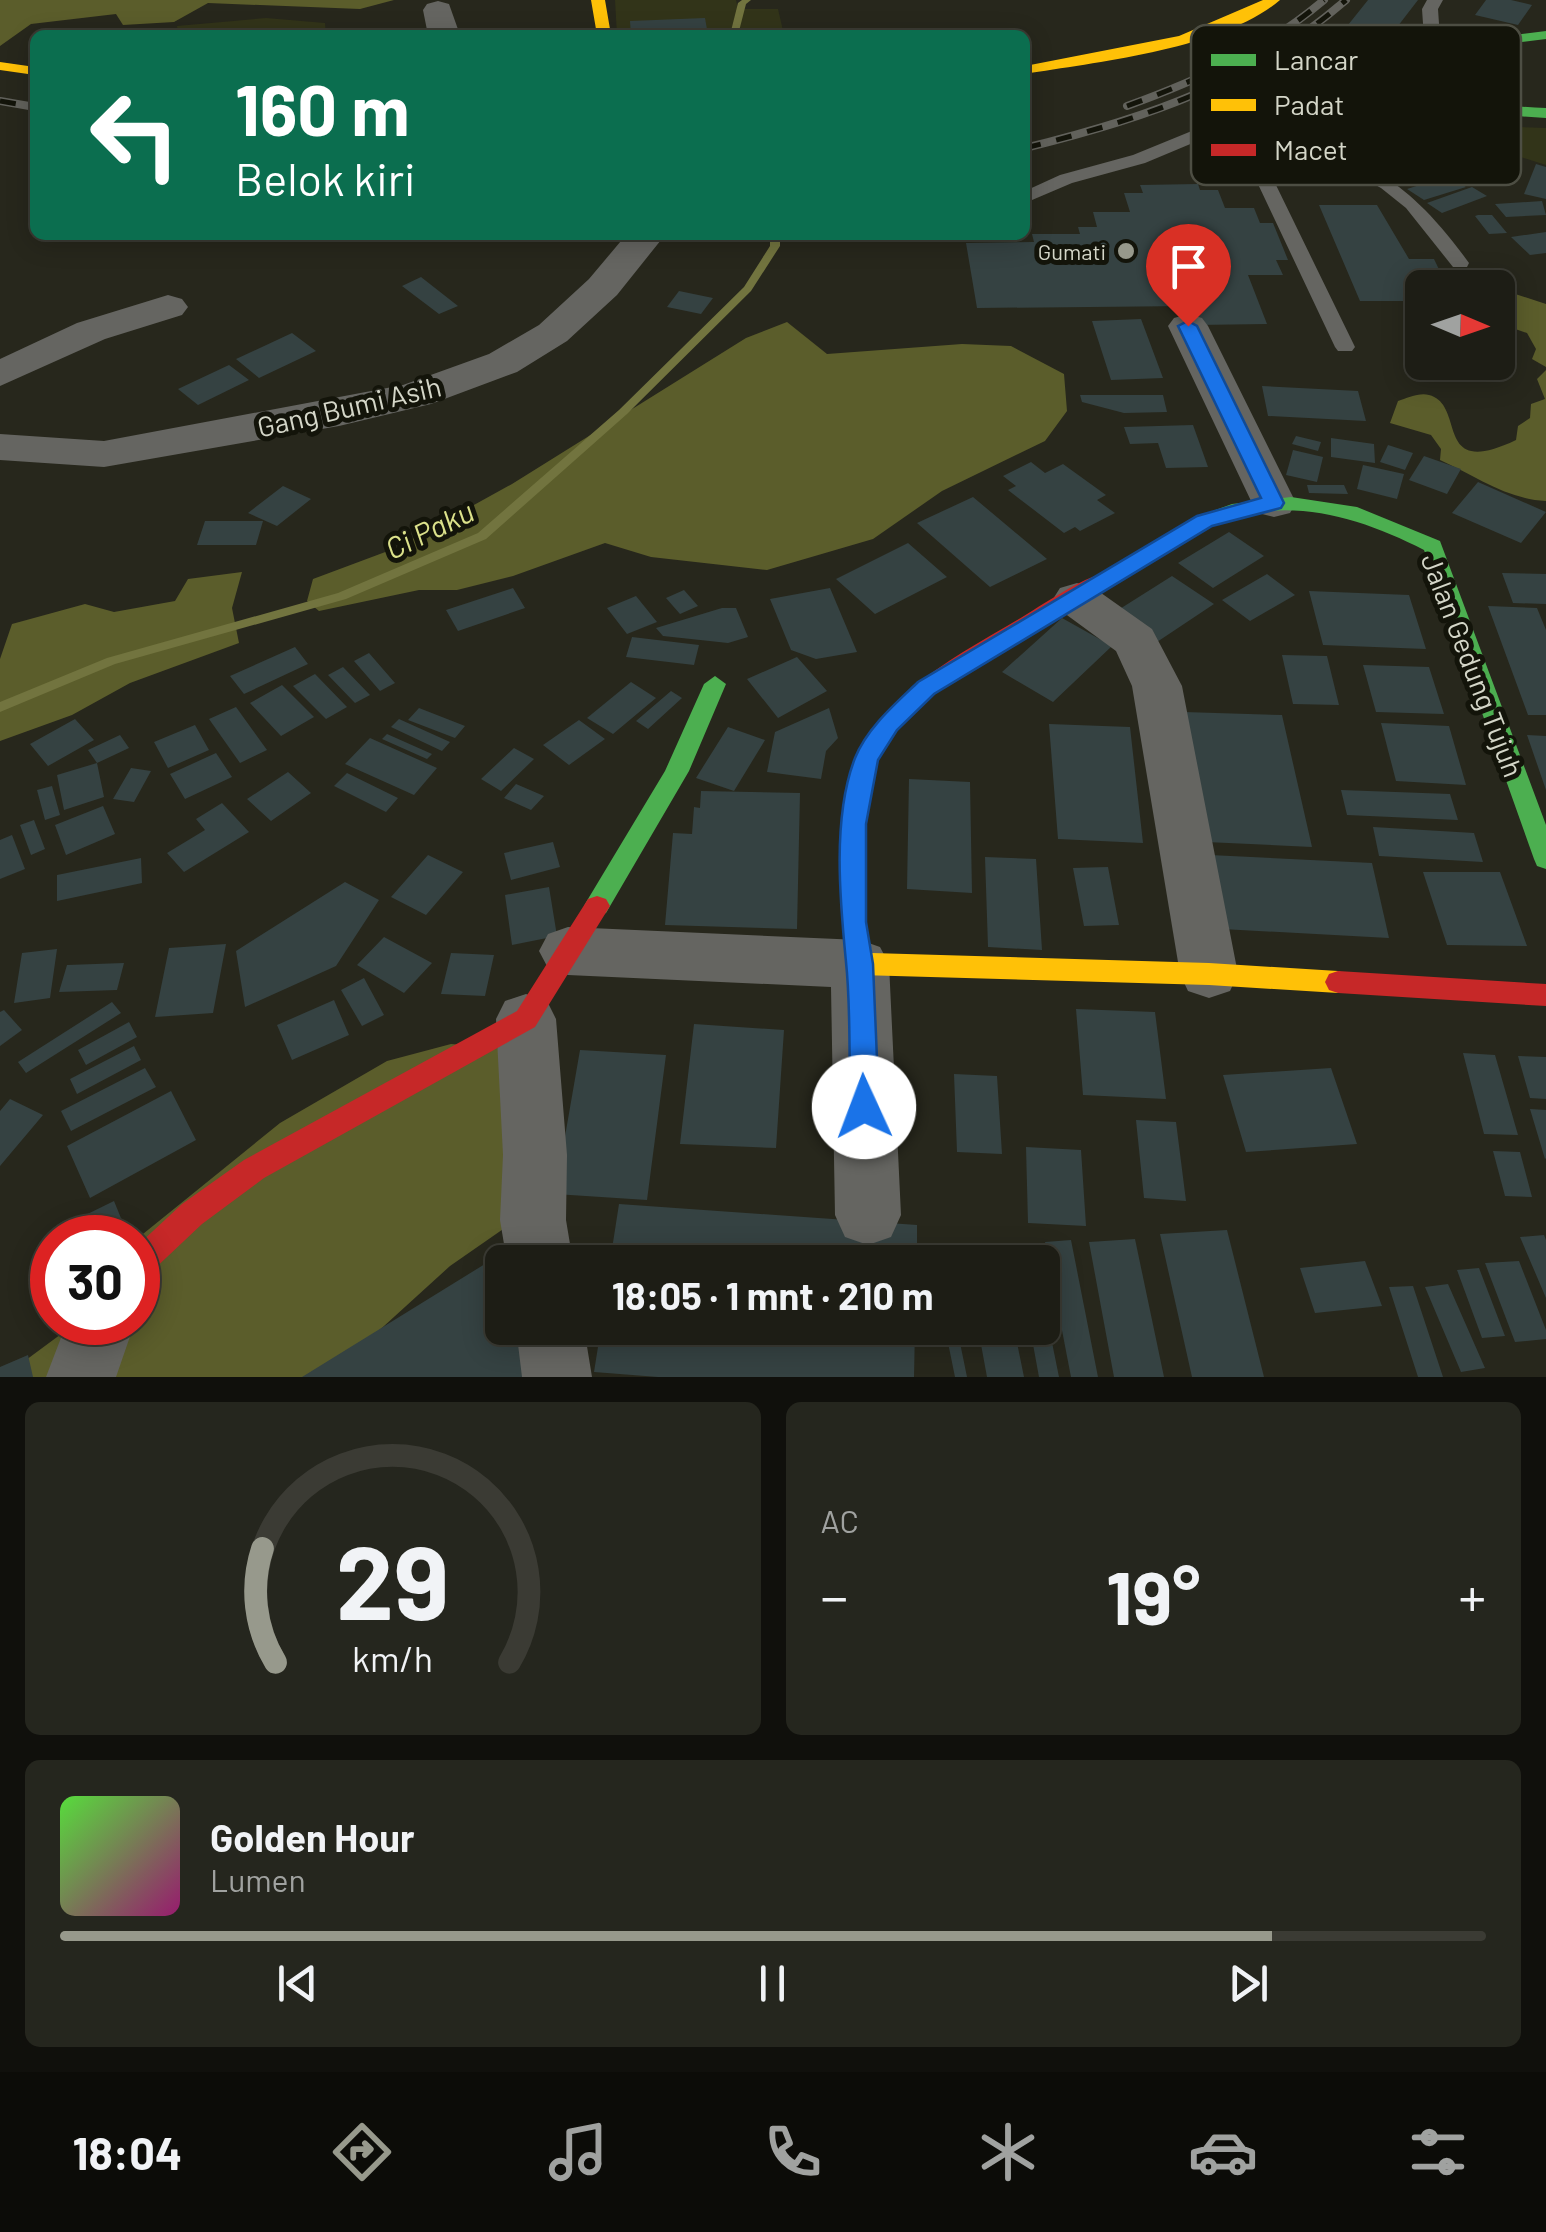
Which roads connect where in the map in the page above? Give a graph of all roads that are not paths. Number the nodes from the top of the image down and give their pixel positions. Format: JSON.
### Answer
{"nodes":[{"id":1,"x":598,"y":0,"type":"edge"},
{"id":2,"x":1273,"y":0,"type":"edge"},
{"id":3,"x":1434,"y":0,"type":"edge"},
{"id":4,"x":1223,"y":25,"type":"edge"},
{"id":5,"x":1429,"y":25,"type":"edge"},
{"id":6,"x":603,"y":30,"type":"edge"},
{"id":7,"x":1546,"y":34,"type":"edge"},
{"id":8,"x":1191,"y":35,"type":"edge"},
{"id":9,"x":1521,"y":36,"type":"edge"},
{"id":10,"x":0,"y":66,"type":"edge"},
{"id":11,"x":1030,"y":69,"type":"edge"},
{"id":12,"x":30,"y":70,"type":"edge"},
{"id":13,"x":1521,"y":110,"type":"edge"},
{"id":14,"x":1546,"y":113,"type":"edge"},
{"id":15,"x":1191,"y":139,"type":"edge"},
{"id":16,"x":1267,"y":185,"type":"edge"},
{"id":17,"x":1387,"y":185,"type":"edge"},
{"id":18,"x":1030,"y":196,"type":"edge"},
{"id":19,"x":642,"y":240,"type":"edge"},
{"id":20,"x":1460,"y":264,"type":"dead end"},
{"id":21,"x":168,"y":306,"type":"dead end"},
{"id":22,"x":1188,"y":326,"type":"dead end"},
{"id":23,"x":1344,"y":347,"type":"dead end"},
{"id":24,"x":0,"y":374,"type":"edge"},
{"id":25,"x":0,"y":447,"type":"edge"},
{"id":26,"x":1274,"y":503,"type":"junction"},
{"id":27,"x":1077,"y":600,"type":"junction"},
{"id":28,"x":715,"y":684,"type":"dead end"},
{"id":29,"x":1546,"y":859,"type":"edge"},
{"id":30,"x":568,"y":951,"type":"junction"},
{"id":31,"x":860,"y":964,"type":"junction"},
{"id":32,"x":1209,"y":974,"type":"junction"},
{"id":33,"x":1546,"y":995,"type":"edge"},
{"id":34,"x":526,"y":1019,"type":"junction"},
{"id":35,"x":868,"y":1215,"type":"dead end"},
{"id":36,"x":160,"y":1244,"type":"edge"},
{"id":37,"x":537,"y":1245,"type":"edge"},
{"id":38,"x":93,"y":1345,"type":"edge"},
{"id":39,"x":552,"y":1345,"type":"edge"},
{"id":40,"x":81,"y":1377,"type":"edge"},
{"id":41,"x":557,"y":1377,"type":"edge"}],
"edges":[{"from":1,"to":6,"type":"street"},
{"from":2,"to":4,"type":"street"},
{"from":3,"to":5,"type":"lane"},
{"from":7,"to":9,"type":"street"},
{"from":8,"to":11,"type":"street"},
{"from":10,"to":12,"type":"street"},
{"from":13,"to":14,"type":"street"},
{"from":15,"to":18,"type":"lane"},
{"from":16,"to":23,"type":"lane"},
{"from":17,"to":20,"type":"lane"},
{"from":19,"to":25,"type":"street","name":"Gang Bumi Asih"},
{"from":21,"to":24,"type":"street"},
{"from":22,"to":26,"type":"street"},
{"from":26,"to":27,"type":"street","name":"Jalan Gedung Tujuh"},
{"from":26,"to":29,"type":"street","name":"Jalan Gedung Tujuh"},
{"from":27,"to":31,"type":"street","name":"Jalan Gedung Tujuh"},
{"from":27,"to":32,"type":"street"},
{"from":28,"to":30,"type":"street"},
{"from":30,"to":31,"type":"street"},
{"from":30,"to":34,"type":"street"},
{"from":31,"to":32,"type":"street"},
{"from":31,"to":35,"type":"street","name":"Jalan Gedung Tujuh"},
{"from":32,"to":33,"type":"street"},
{"from":34,"to":36,"type":"street"},
{"from":34,"to":37,"type":"street"},
{"from":38,"to":40,"type":"street"},
{"from":39,"to":41,"type":"street"}]}
